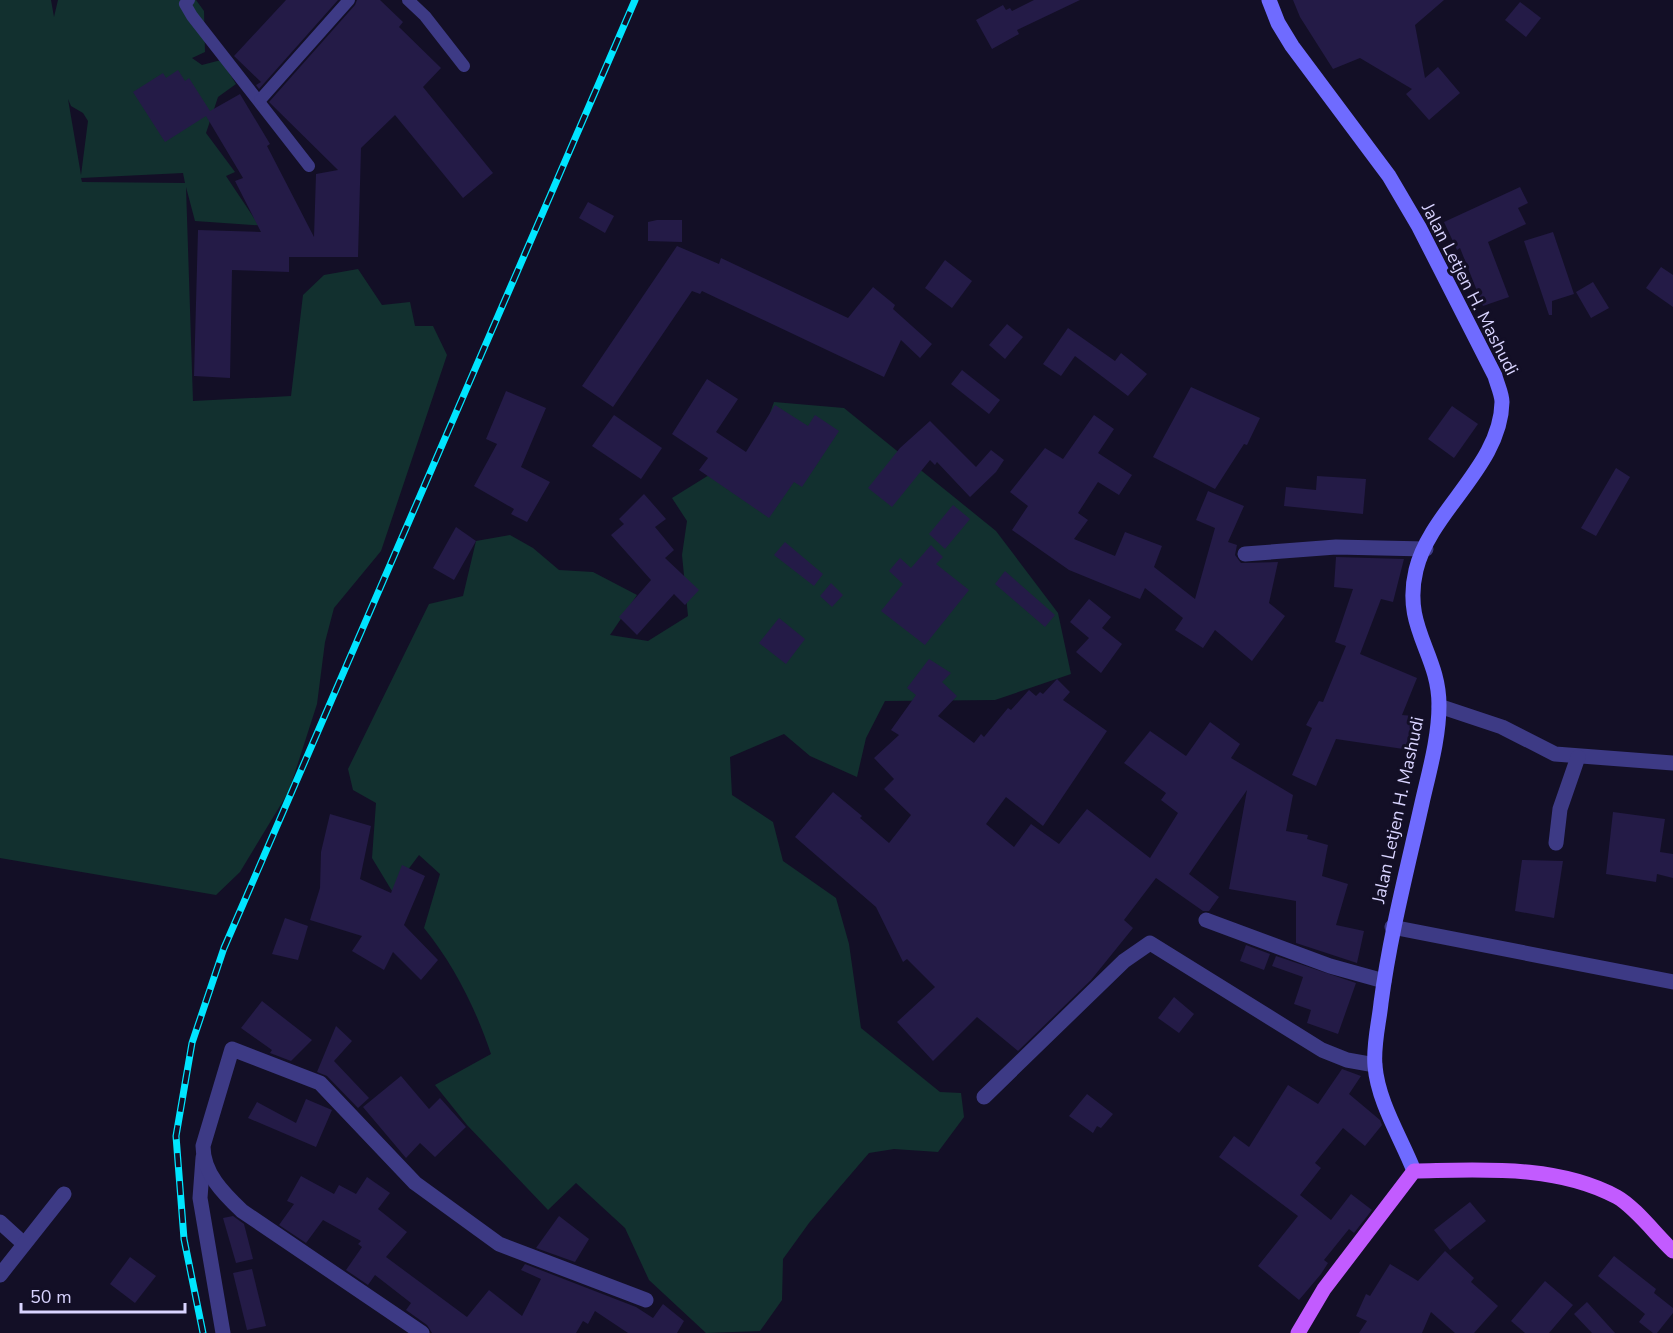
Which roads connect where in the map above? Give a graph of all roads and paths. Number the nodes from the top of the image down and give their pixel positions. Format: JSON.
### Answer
{"nodes":[{"id":1,"x":189,"y":0,"type":"edge"},
{"id":2,"x":350,"y":0,"type":"edge"},
{"id":3,"x":408,"y":0,"type":"edge"},
{"id":4,"x":1269,"y":0,"type":"edge"},
{"id":5,"x":464,"y":66,"type":"dead end"},
{"id":6,"x":260,"y":100,"type":"junction"},
{"id":7,"x":309,"y":166,"type":"dead end"},
{"id":8,"x":1426,"y":549,"type":"junction"},
{"id":9,"x":1245,"y":554,"type":"dead end"},
{"id":10,"x":1439,"y":706,"type":"junction"},
{"id":11,"x":1578,"y":757,"type":"junction"},
{"id":12,"x":1673,"y":763,"type":"edge"},
{"id":13,"x":1556,"y":843,"type":"dead end"},
{"id":14,"x":1206,"y":920,"type":"dead end"},
{"id":15,"x":1392,"y":927,"type":"junction"},
{"id":16,"x":1384,"y":981,"type":"junction"},
{"id":17,"x":1673,"y":982,"type":"edge"},
{"id":18,"x":1375,"y":1065,"type":"junction"},
{"id":19,"x":984,"y":1097,"type":"dead end"},
{"id":20,"x":203,"y":1158,"type":"junction"},
{"id":21,"x":1414,"y":1171,"type":"junction"},
{"id":22,"x":64,"y":1194,"type":"dead end"},
{"id":23,"x":0,"y":1222,"type":"edge"},
{"id":24,"x":23,"y":1243,"type":"junction"},
{"id":25,"x":1673,"y":1251,"type":"edge"},
{"id":26,"x":0,"y":1275,"type":"edge"},
{"id":27,"x":646,"y":1300,"type":"dead end"},
{"id":28,"x":223,"y":1333,"type":"edge"},
{"id":29,"x":422,"y":1333,"type":"edge"},
{"id":30,"x":1298,"y":1333,"type":"edge"}],
"edges":[{"from":1,"to":6,"type":"lane"},
{"from":2,"to":6,"type":"lane"},
{"from":3,"to":5,"type":"lane"},
{"from":4,"to":8,"type":"main road","name":"Jalan Letjen H. Mashudi"},
{"from":6,"to":7,"type":"lane"},
{"from":8,"to":9,"type":"street"},
{"from":8,"to":10,"type":"main road","name":"Jalan Letjen H. Mashudi"},
{"from":10,"to":11,"type":"street"},
{"from":10,"to":15,"type":"main road","name":"Jalan Letjen H. Mashudi"},
{"from":11,"to":12,"type":"street"},
{"from":11,"to":13,"type":"street"},
{"from":14,"to":16,"type":"street"},
{"from":15,"to":16,"type":"main road","name":"Jalan Letjen H. Mashudi"},
{"from":15,"to":17,"type":"street"},
{"from":16,"to":18,"type":"main road","name":"Jalan Letjen H. Mashudi"},
{"from":18,"to":19,"type":"street"},
{"from":18,"to":21,"type":"main road","name":"Jalan Letjen H. Mashudi"},
{"from":20,"to":27,"type":"street"},
{"from":20,"to":28,"type":"street"},
{"from":20,"to":29,"type":"street"},
{"from":21,"to":25,"type":"main road"},
{"from":21,"to":30,"type":"main road"},
{"from":22,"to":24,"type":"street"},
{"from":23,"to":24,"type":"street"},
{"from":24,"to":26,"type":"street"}]}
